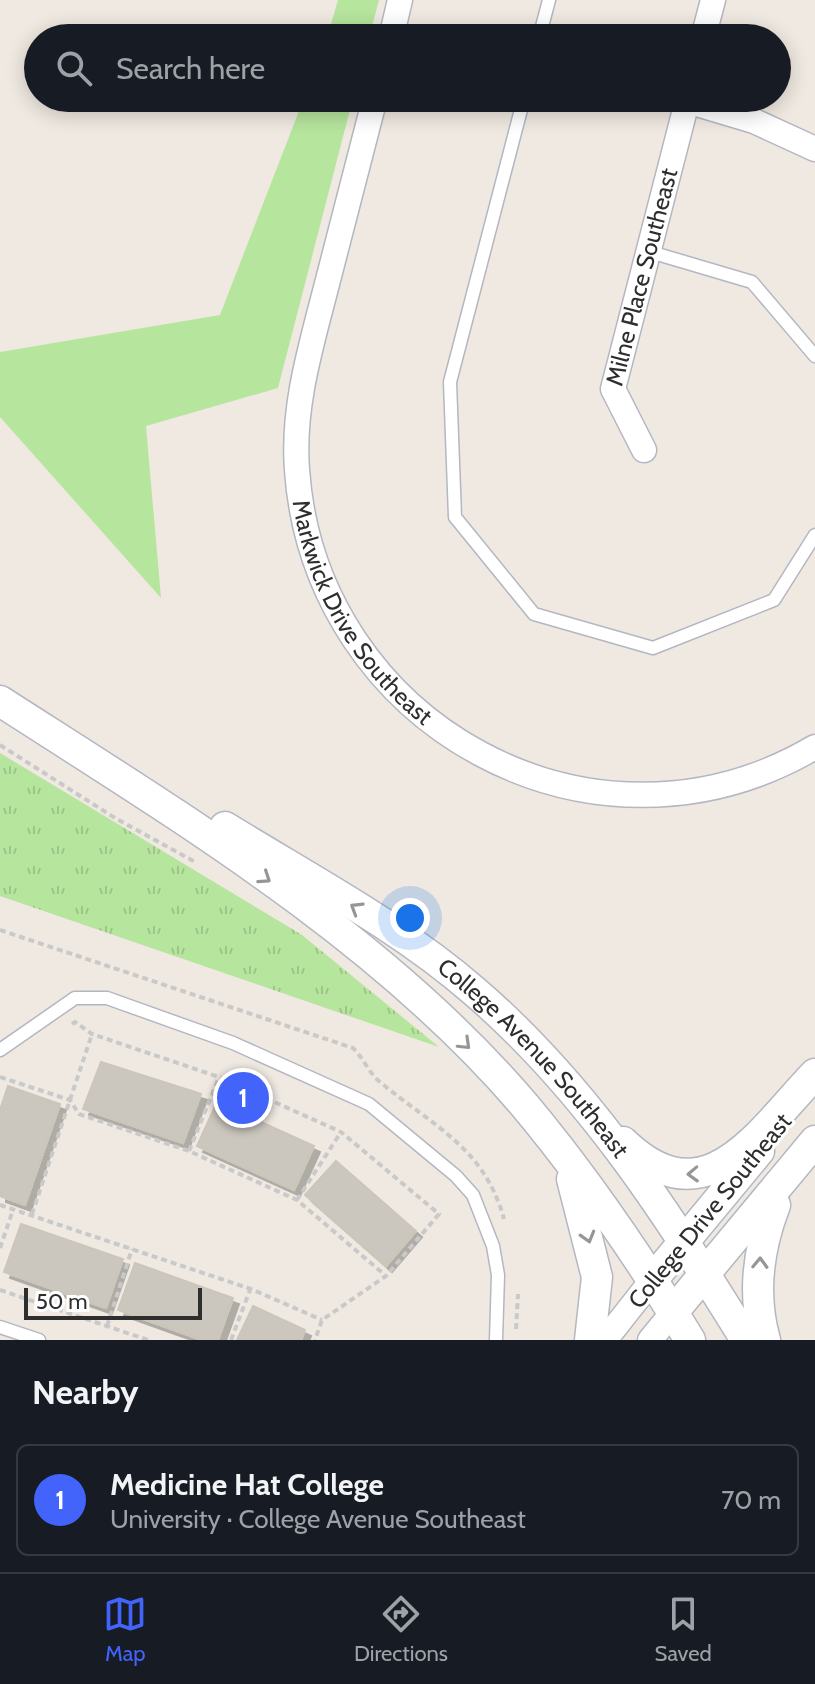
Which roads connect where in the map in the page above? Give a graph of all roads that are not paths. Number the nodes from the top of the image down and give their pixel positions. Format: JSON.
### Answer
{"nodes":[{"id":1,"x":400,"y":0,"type":"edge"},
{"id":2,"x":549,"y":0,"type":"edge"},
{"id":3,"x":713,"y":0,"type":"edge"},
{"id":4,"x":394,"y":24,"type":"edge"},
{"id":5,"x":543,"y":24,"type":"edge"},
{"id":6,"x":707,"y":24,"type":"edge"},
{"id":7,"x":371,"y":112,"type":"edge"},
{"id":8,"x":520,"y":112,"type":"edge"},
{"id":9,"x":684,"y":112,"type":"edge"},
{"id":10,"x":727,"y":112,"type":"edge"},
{"id":11,"x":815,"y":149,"type":"edge"},
{"id":12,"x":647,"y":251,"type":"junction"},
{"id":13,"x":815,"y":356,"type":"edge"},
{"id":14,"x":644,"y":450,"type":"dead end"},
{"id":15,"x":815,"y":535,"type":"edge"},
{"id":16,"x":0,"y":701,"type":"edge"},
{"id":17,"x":815,"y":747,"type":"edge"},
{"id":18,"x":85,"y":755,"type":"junction"},
{"id":19,"x":0,"y":1050,"type":"edge"},
{"id":20,"x":815,"y":1074,"type":"edge"},
{"id":21,"x":815,"y":1081,"type":"edge"},
{"id":22,"x":584,"y":1103,"type":"junction"},
{"id":23,"x":815,"y":1141,"type":"edge"},
{"id":24,"x":567,"y":1162,"type":"junction"},
{"id":25,"x":784,"y":1181,"type":"junction"},
{"id":26,"x":684,"y":1243,"type":"junction"},
{"id":27,"x":706,"y":1275,"type":"junction"},
{"id":28,"x":653,"y":1279,"type":"junction"},
{"id":29,"x":673,"y":1312,"type":"junction"},
{"id":30,"x":0,"y":1327,"type":"edge"},
{"id":31,"x":39,"y":1340,"type":"edge"},
{"id":32,"x":496,"y":1340,"type":"edge"},
{"id":33,"x":590,"y":1340,"type":"edge"},
{"id":34,"x":605,"y":1340,"type":"edge"},
{"id":35,"x":650,"y":1340,"type":"edge"},
{"id":36,"x":690,"y":1340,"type":"edge"},
{"id":37,"x":746,"y":1340,"type":"edge"},
{"id":38,"x":765,"y":1340,"type":"edge"}],
"edges":[{"from":1,"to":4,"type":"street"},
{"from":2,"to":5,"type":"lane"},
{"from":3,"to":6,"type":"street"},
{"from":7,"to":17,"type":"street","name":"Markwick Drive Southeast"},
{"from":8,"to":15,"type":"lane"},
{"from":9,"to":12,"type":"street","name":"Milne Place Southeast"},
{"from":10,"to":11,"type":"street"},
{"from":12,"to":13,"type":"lane"},
{"from":12,"to":14,"type":"street","name":"Milne Place Southeast"},
{"from":16,"to":18,"type":"street","name":"College Avenue Southeast"},
{"from":22,"to":18,"type":"street","name":"College Avenue Southeast","one_way":true},
{"from":18,"to":24,"type":"street","name":"College Avenue Southeast","one_way":true},
{"from":19,"to":32,"type":"lane"},
{"from":20,"to":22,"type":"street","one_way":true},
{"from":21,"to":26,"type":"street","name":"College Drive Southeast"},
{"from":22,"to":26,"type":"street","name":"College Avenue Southeast"},
{"from":23,"to":25,"type":"street","name":"College Drive Southeast"},
{"from":24,"to":28,"type":"street","name":"College Avenue Southeast"},
{"from":24,"to":33,"type":"street","one_way":true},
{"from":25,"to":27,"type":"street","name":"College Drive Southeast"},
{"from":38,"to":25,"type":"street","one_way":true},
{"from":26,"to":27,"type":"street","name":"College Avenue Southeast"},
{"from":26,"to":28,"type":"street","name":"College Drive Southeast"},
{"from":27,"to":29,"type":"street","name":"College Drive Southeast"},
{"from":27,"to":37,"type":"street","name":"College Avenue Southeast"},
{"from":28,"to":29,"type":"street","name":"College Avenue Southeast"},
{"from":28,"to":34,"type":"street","name":"College Drive Southeast"},
{"from":29,"to":35,"type":"street","name":"College Drive Southeast"},
{"from":29,"to":36,"type":"street","name":"College Avenue Southeast"},
{"from":30,"to":31,"type":"lane"}]}
